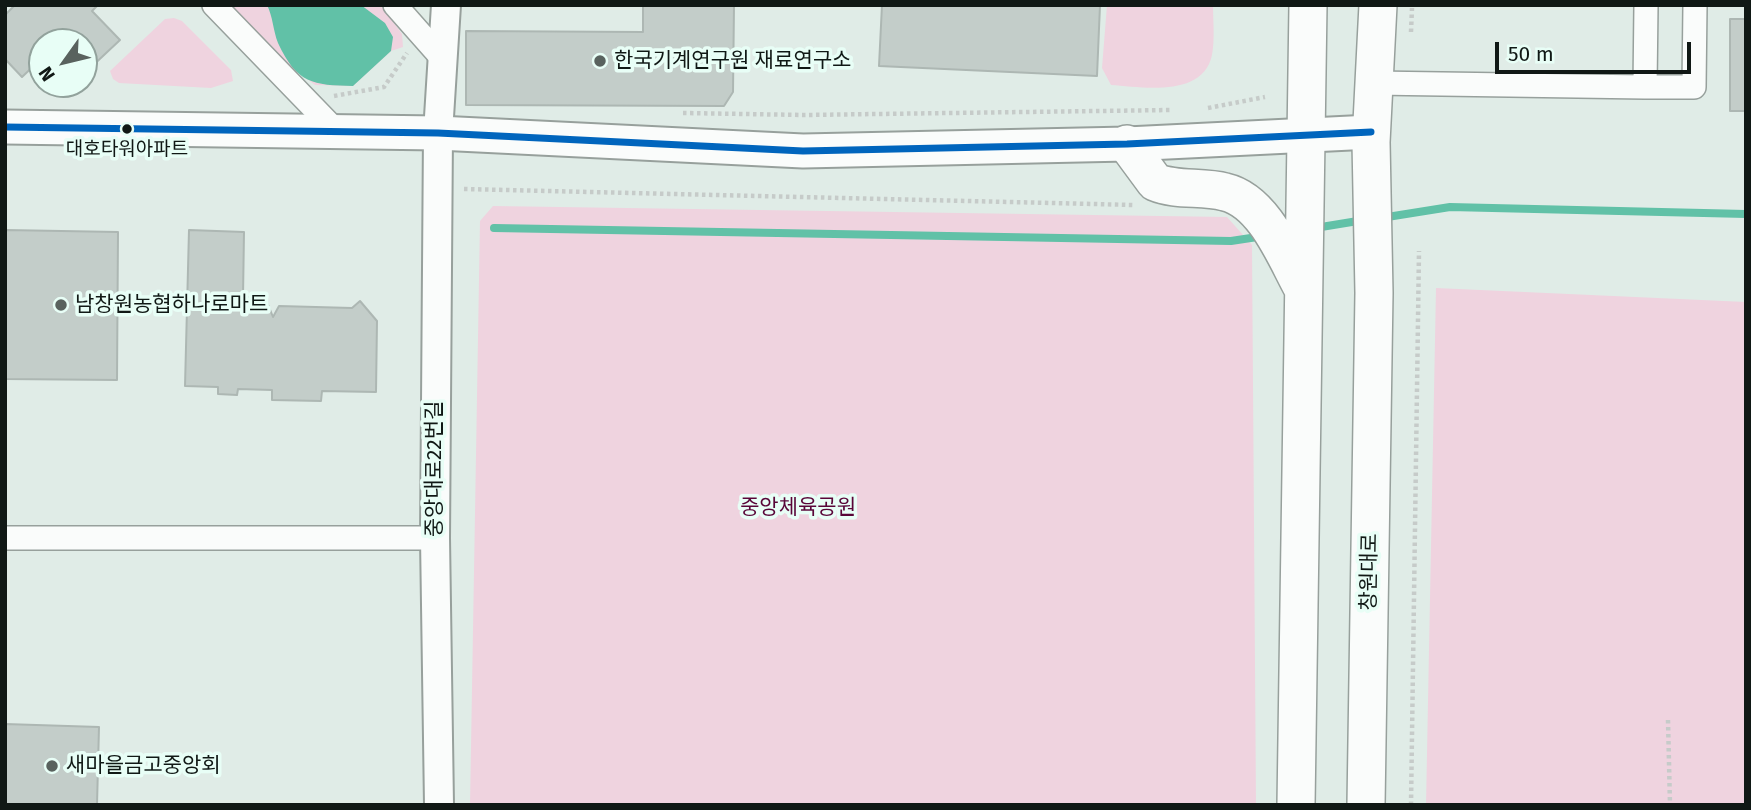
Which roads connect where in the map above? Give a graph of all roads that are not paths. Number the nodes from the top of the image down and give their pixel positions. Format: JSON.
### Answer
{"nodes":[{"id":1,"x":214,"y":5,"type":"edge"},
{"id":2,"x":446,"y":5,"type":"edge"},
{"id":3,"x":1308,"y":5,"type":"edge"},
{"id":4,"x":1378,"y":5,"type":"edge"},
{"id":5,"x":1646,"y":5,"type":"edge"},
{"id":6,"x":1695,"y":5,"type":"edge"},
{"id":7,"x":396,"y":6,"type":"edge"},
{"id":8,"x":442,"y":57,"type":"junction"},
{"id":9,"x":1374,"y":83,"type":"junction"},
{"id":10,"x":1645,"y":87,"type":"junction"},
{"id":11,"x":5,"y":127,"type":"edge"},
{"id":12,"x":338,"y":133,"type":"junction"},
{"id":13,"x":438,"y":133,"type":"junction"},
{"id":14,"x":1371,"y":137,"type":"junction"},
{"id":15,"x":1305,"y":142,"type":"junction"},
{"id":16,"x":1127,"y":144,"type":"junction"},
{"id":17,"x":1304,"y":291,"type":"junction"},
{"id":18,"x":5,"y":538,"type":"edge"},
{"id":19,"x":435,"y":538,"type":"junction"},
{"id":20,"x":439,"y":805,"type":"edge"},
{"id":21,"x":1296,"y":805,"type":"edge"},
{"id":22,"x":1366,"y":805,"type":"edge"}],
"edges":[{"from":1,"to":12,"type":"street"},
{"from":2,"to":8,"type":"street","name":"중앙대로22번길"},
{"from":3,"to":15,"type":"main road"},
{"from":4,"to":9,"type":"main road"},
{"from":5,"to":10,"type":"street"},
{"from":6,"to":10,"type":"street"},
{"from":7,"to":8,"type":"street"},
{"from":8,"to":13,"type":"street","name":"중앙대로22번길"},
{"from":9,"to":10,"type":"street"},
{"from":9,"to":14,"type":"main road"},
{"from":11,"to":12,"type":"main road"},
{"from":12,"to":13,"type":"main road"},
{"from":13,"to":16,"type":"main road"},
{"from":13,"to":19,"type":"street","name":"중앙대로22번길"},
{"from":14,"to":15,"type":"main road"},
{"from":14,"to":22,"type":"main road","name":"창원대로"},
{"from":15,"to":16,"type":"main road"},
{"from":15,"to":17,"type":"main road"},
{"from":16,"to":17,"type":"main road"},
{"from":17,"to":21,"type":"main road"},
{"from":18,"to":19,"type":"street"},
{"from":19,"to":20,"type":"street","name":"중앙대로22번길"}]}
